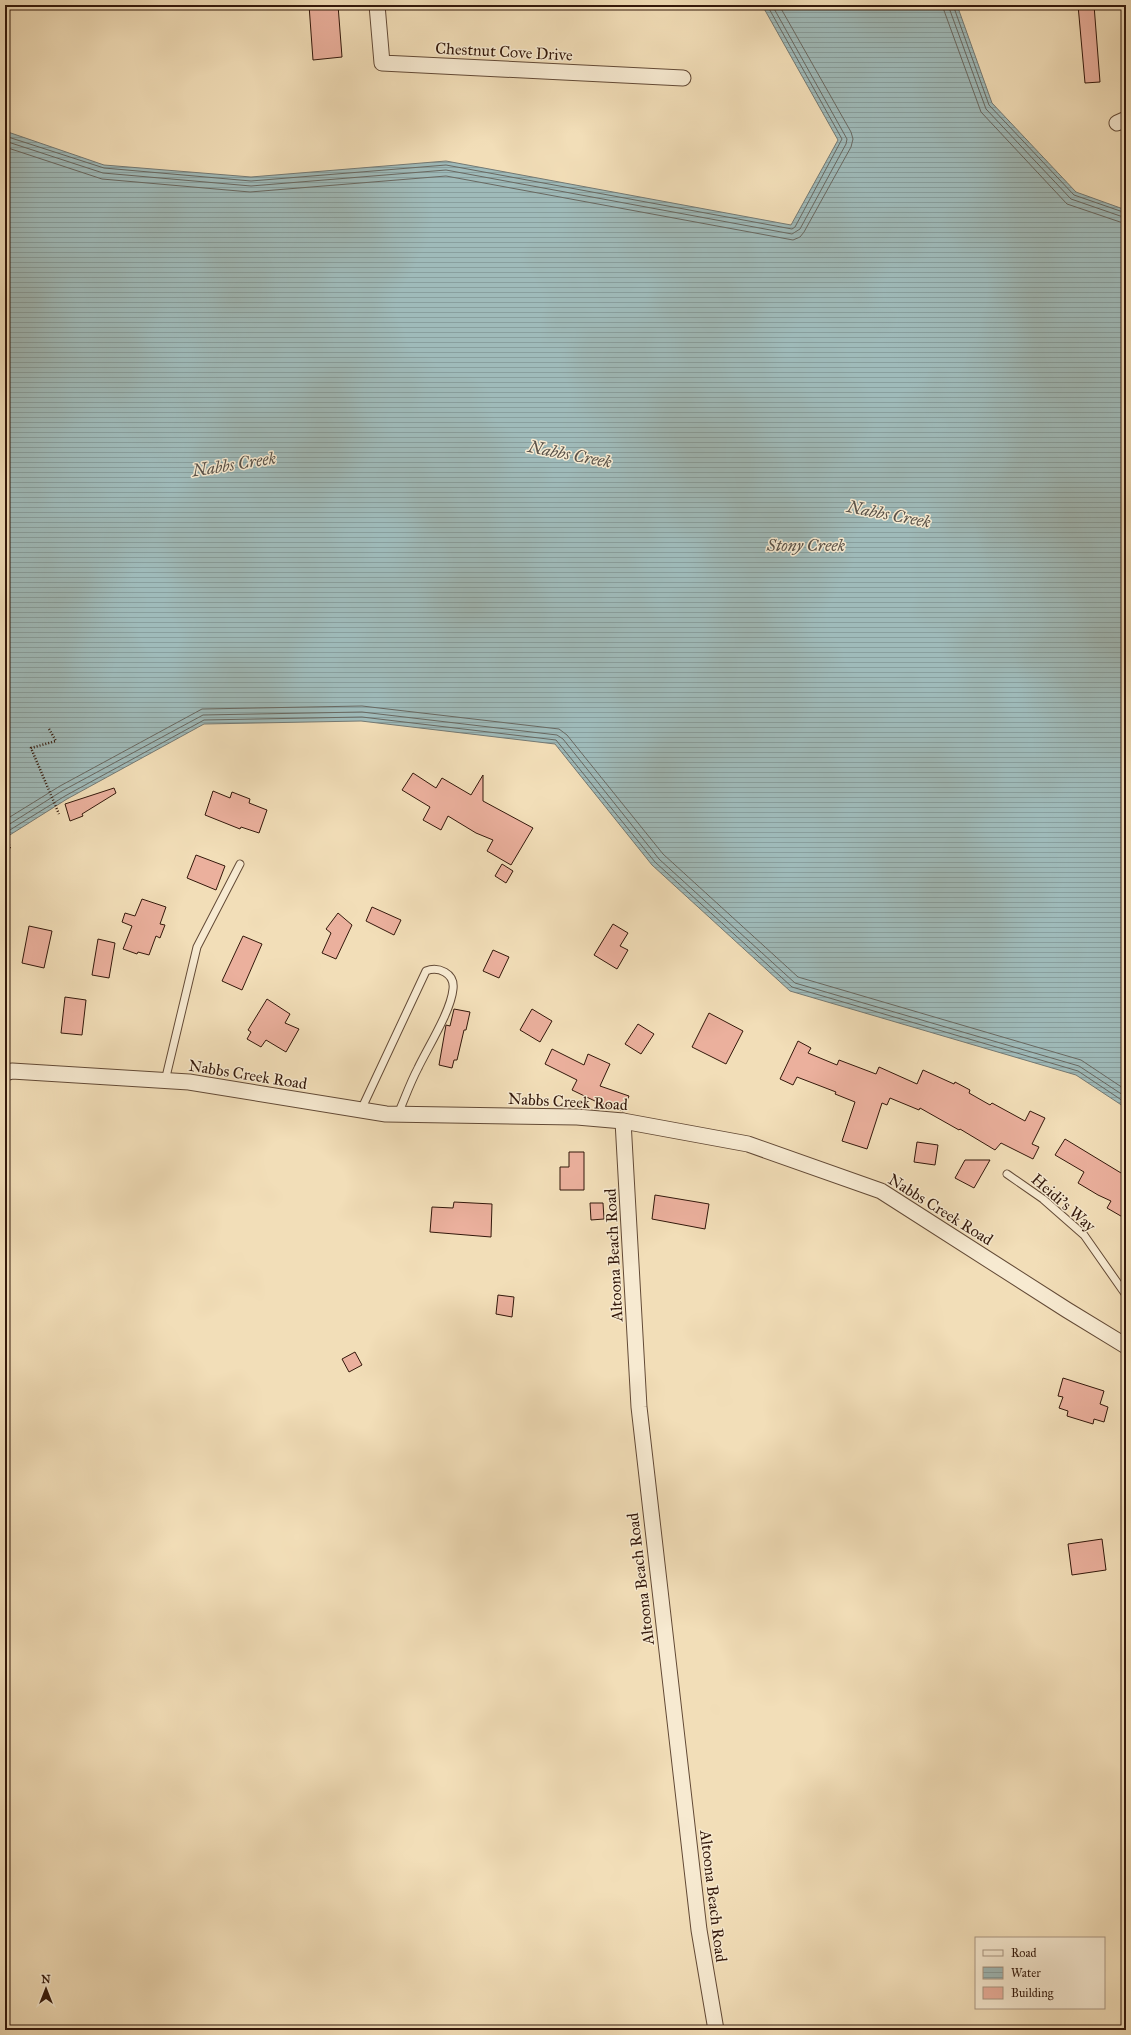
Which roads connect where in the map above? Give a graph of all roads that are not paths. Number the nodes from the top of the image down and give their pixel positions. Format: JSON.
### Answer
{"nodes":[{"id":1,"x":377,"y":5,"type":"edge"},
{"id":2,"x":683,"y":78,"type":"dead end"},
{"id":3,"x":240,"y":864,"type":"dead end"},
{"id":4,"x":5,"y":1073,"type":"edge"},
{"id":5,"x":165,"y":1081,"type":"junction"},
{"id":6,"x":360,"y":1110,"type":"junction"},
{"id":7,"x":398,"y":1114,"type":"junction"},
{"id":8,"x":624,"y":1121,"type":"junction"},
{"id":9,"x":1007,"y":1174,"type":"dead end"},
{"id":10,"x":1126,"y":1295,"type":"edge"},
{"id":11,"x":1126,"y":1346,"type":"edge"},
{"id":12,"x":716,"y":2030,"type":"edge"}],
"edges":[{"from":1,"to":2,"type":"street","name":"Chestnut Cove Drive"},
{"from":3,"to":5,"type":"lane"},
{"from":4,"to":5,"type":"street","name":"Nabbs Creek Road"},
{"from":5,"to":6,"type":"street","name":"Nabbs Creek Road"},
{"from":6,"to":7,"type":"street","name":"Nabbs Creek Road"},
{"from":6,"to":7,"type":"lane"},
{"from":7,"to":8,"type":"street","name":"Nabbs Creek Road"},
{"from":8,"to":11,"type":"street","name":"Nabbs Creek Road"},
{"from":8,"to":12,"type":"street","name":"Altoona Beach Road"},
{"from":9,"to":10,"type":"lane","name":"Heidi's Way"}]}
